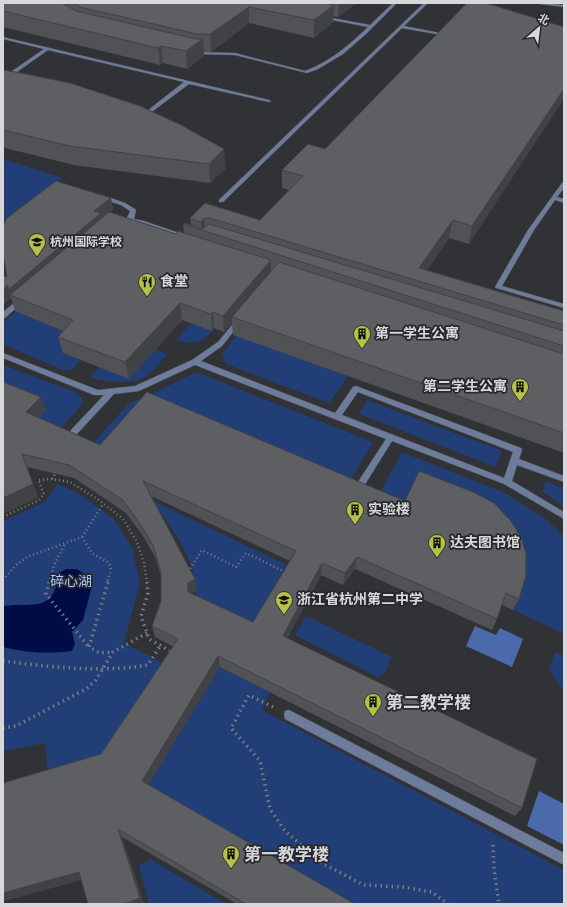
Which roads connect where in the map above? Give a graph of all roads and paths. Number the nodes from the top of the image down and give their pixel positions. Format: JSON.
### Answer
{"nodes":[{"id":1,"x":395,"y":3,"type":"edge"},
{"id":2,"x":426,"y":3,"type":"edge"},
{"id":3,"x":540,"y":3,"type":"edge"},
{"id":4,"x":564,"y":6,"type":"edge"},
{"id":5,"x":318,"y":16,"type":"edge"},
{"id":6,"x":371,"y":26,"type":"junction"},
{"id":7,"x":402,"y":26,"type":"junction"},
{"id":8,"x":445,"y":35,"type":"edge"},
{"id":9,"x":3,"y":38,"type":"edge"},
{"id":10,"x":48,"y":48,"type":"junction"},
{"id":11,"x":190,"y":52,"type":"edge"},
{"id":12,"x":25,"y":78,"type":"edge"},
{"id":13,"x":188,"y":82,"type":"junction"},
{"id":14,"x":269,"y":101,"type":"dead end"},
{"id":15,"x":143,"y":109,"type":"edge"},
{"id":16,"x":149,"y":112,"type":"junction"},
{"id":17,"x":156,"y":116,"type":"edge"},
{"id":18,"x":564,"y":184,"type":"edge"},
{"id":19,"x":93,"y":194,"type":"edge"},
{"id":20,"x":554,"y":198,"type":"junction"},
{"id":21,"x":564,"y":201,"type":"edge"},
{"id":22,"x":221,"y":202,"type":"dead end"},
{"id":23,"x":125,"y":222,"type":"junction"},
{"id":24,"x":136,"y":229,"type":"edge"},
{"id":25,"x":190,"y":238,"type":"edge"},
{"id":26,"x":26,"y":296,"type":"edge"},
{"id":27,"x":564,"y":306,"type":"edge"},
{"id":28,"x":3,"y":316,"type":"edge"},
{"id":29,"x":244,"y":316,"type":"edge"},
{"id":30,"x":3,"y":355,"type":"edge"},
{"id":31,"x":195,"y":362,"type":"junction"},
{"id":32,"x":111,"y":392,"type":"junction"},
{"id":33,"x":337,"y":416,"type":"junction"},
{"id":34,"x":73,"y":433,"type":"edge"},
{"id":35,"x":391,"y":437,"type":"junction"},
{"id":36,"x":514,"y":461,"type":"junction"},
{"id":37,"x":55,"y":474,"type":"edge"},
{"id":38,"x":52,"y":479,"type":"junction"},
{"id":39,"x":564,"y":479,"type":"edge"},
{"id":40,"x":507,"y":482,"type":"junction"},
{"id":41,"x":361,"y":484,"type":"edge"},
{"id":42,"x":103,"y":504,"type":"junction"},
{"id":43,"x":564,"y":516,"type":"edge"},
{"id":44,"x":3,"y":517,"type":"edge"},
{"id":45,"x":82,"y":538,"type":"junction"},
{"id":46,"x":65,"y":543,"type":"junction"},
{"id":47,"x":186,"y":574,"type":"edge"},
{"id":48,"x":289,"y":574,"type":"edge"},
{"id":49,"x":3,"y":580,"type":"edge"},
{"id":50,"x":147,"y":633,"type":"junction"},
{"id":51,"x":160,"y":646,"type":"junction"},
{"id":52,"x":89,"y":647,"type":"junction"},
{"id":53,"x":170,"y":651,"type":"edge"},
{"id":54,"x":113,"y":652,"type":"junction"},
{"id":55,"x":3,"y":661,"type":"edge"},
{"id":56,"x":103,"y":668,"type":"junction"},
{"id":57,"x":289,"y":716,"type":"joint"},
{"id":58,"x":3,"y":728,"type":"edge"},
{"id":59,"x":492,"y":821,"type":"junction"},
{"id":60,"x":564,"y":859,"type":"edge"},
{"id":61,"x":448,"y":904,"type":"edge"},
{"id":62,"x":499,"y":904,"type":"edge"}],
"edges":[{"from":1,"to":6,"type":"street"},
{"from":2,"to":7,"type":"street"},
{"from":3,"to":4,"type":"street"},
{"from":5,"to":6,"type":"street"},
{"from":6,"to":11,"type":"street"},
{"from":7,"to":8,"type":"street"},
{"from":7,"to":22,"type":"street"},
{"from":9,"to":10,"type":"street"},
{"from":10,"to":12,"type":"street"},
{"from":10,"to":13,"type":"street"},
{"from":13,"to":14,"type":"street"},
{"from":13,"to":16,"type":"street"},
{"from":15,"to":16,"type":"street"},
{"from":16,"to":17,"type":"street"},
{"from":18,"to":20,"type":"street"},
{"from":19,"to":23,"type":"street"},
{"from":20,"to":21,"type":"street"},
{"from":20,"to":27,"type":"street"},
{"from":23,"to":24,"type":"street"},
{"from":23,"to":25,"type":"street"},
{"from":26,"to":28,"type":"street"},
{"from":29,"to":31,"type":"street"},
{"from":30,"to":32,"type":"street"},
{"from":31,"to":32,"type":"street"},
{"from":31,"to":33,"type":"street"},
{"from":32,"to":34,"type":"street"},
{"from":33,"to":35,"type":"street"},
{"from":33,"to":36,"type":"street"},
{"from":35,"to":40,"type":"street"},
{"from":35,"to":41,"type":"street"},
{"from":36,"to":39,"type":"street"},
{"from":36,"to":40,"type":"street"},
{"from":37,"to":38,"type":"path"},
{"from":38,"to":42,"type":"path"},
{"from":38,"to":44,"type":"path"},
{"from":40,"to":43,"type":"street"},
{"from":42,"to":45,"type":"path"},
{"from":42,"to":50,"type":"path"},
{"from":45,"to":46,"type":"path"},
{"from":45,"to":52,"type":"path"},
{"from":46,"to":49,"type":"path"},
{"from":46,"to":52,"type":"path"},
{"from":47,"to":48,"type":"path"},
{"from":50,"to":51,"type":"path"},
{"from":50,"to":54,"type":"path"},
{"from":51,"to":53,"type":"path"},
{"from":51,"to":56,"type":"path"},
{"from":52,"to":54,"type":"path"},
{"from":54,"to":56,"type":"path"},
{"from":55,"to":56,"type":"path"},
{"from":56,"to":58,"type":"path"},
{"from":57,"to":59,"type":"street"},
{"from":57,"to":61,"type":"path"},
{"from":59,"to":60,"type":"street"},
{"from":59,"to":62,"type":"path"}]}
